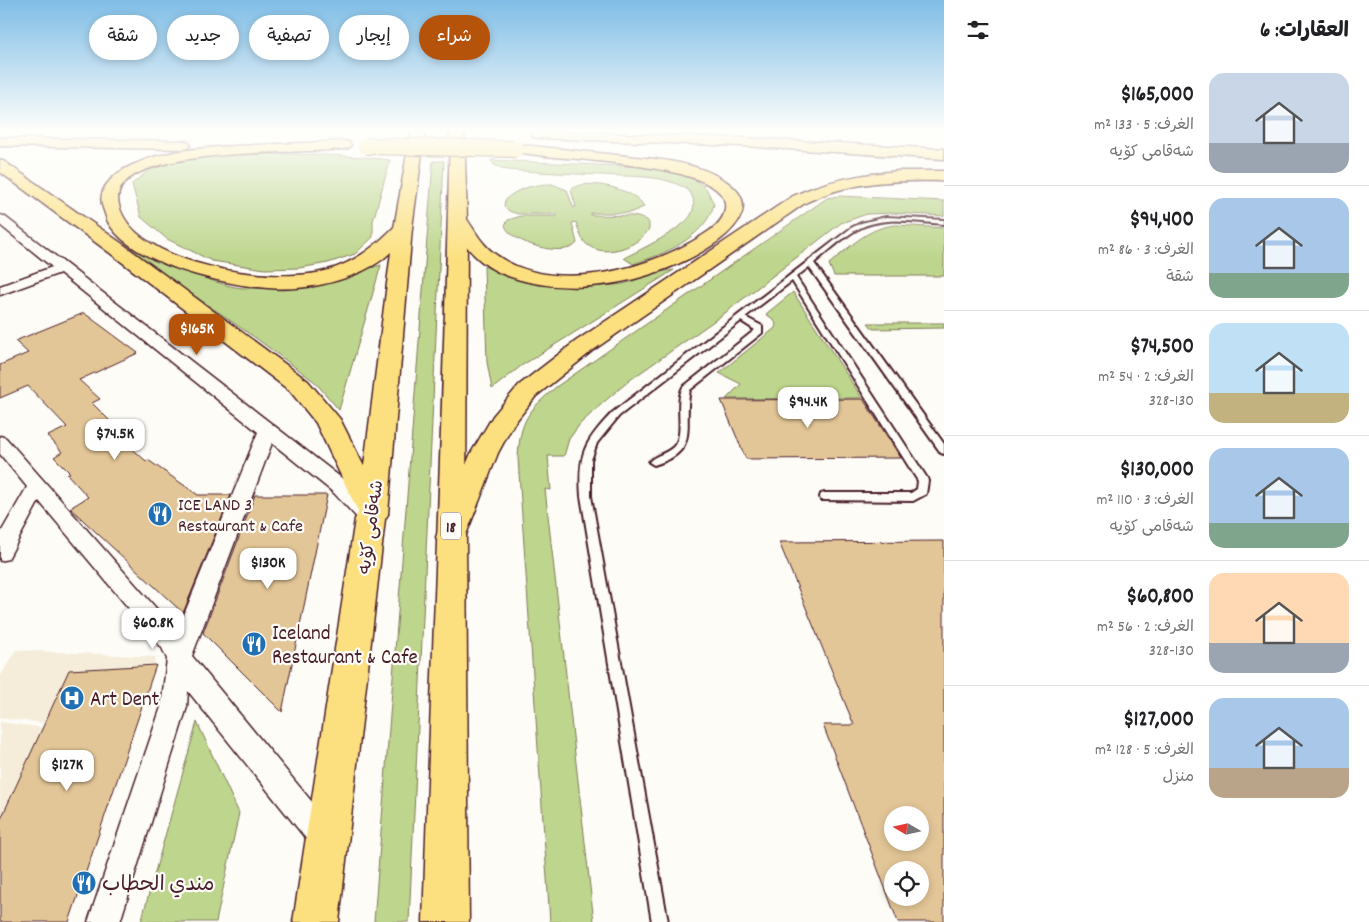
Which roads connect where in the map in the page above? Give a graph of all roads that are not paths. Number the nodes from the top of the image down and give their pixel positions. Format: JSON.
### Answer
{"nodes":[{"id":1,"x":14,"y":174,"type":"edge"},
{"id":2,"x":130,"y":174,"type":"edge"},
{"id":3,"x":427,"y":174,"type":"edge"},
{"id":4,"x":452,"y":174,"type":"edge"},
{"id":5,"x":700,"y":174,"type":"edge"},
{"id":6,"x":944,"y":176,"type":"edge"},
{"id":7,"x":0,"y":219,"type":"edge"},
{"id":8,"x":458,"y":219,"type":"junction"},
{"id":9,"x":944,"y":222,"type":"edge"},
{"id":10,"x":403,"y":228,"type":"junction"},
{"id":11,"x":810,"y":263,"type":"junction"},
{"id":12,"x":62,"y":268,"type":"junction"},
{"id":13,"x":793,"y":277,"type":"junction"},
{"id":14,"x":0,"y":291,"type":"edge"},
{"id":15,"x":740,"y":317,"type":"junction"},
{"id":16,"x":267,"y":431,"type":"junction"},
{"id":17,"x":0,"y":442,"type":"edge"},
{"id":18,"x":944,"y":451,"type":"edge"},
{"id":19,"x":654,"y":462,"type":"dead end"},
{"id":20,"x":37,"y":487,"type":"junction"},
{"id":21,"x":825,"y":497,"type":"dead end"},
{"id":22,"x":372,"y":517,"type":"junction"},
{"id":23,"x":451,"y":537,"type":"junction"},
{"id":24,"x":0,"y":554,"type":"edge"},
{"id":25,"x":179,"y":658,"type":"junction"},
{"id":26,"x":326,"y":842,"type":"junction"},
{"id":27,"x":449,"y":916,"type":"edge"},
{"id":28,"x":104,"y":922,"type":"edge"},
{"id":29,"x":316,"y":922,"type":"edge"},
{"id":30,"x":660,"y":922,"type":"edge"}],
"edges":[{"from":1,"to":22,"type":"highway"},
{"from":2,"to":10,"type":"highway"},
{"from":3,"to":10,"type":"highway","name":"شەقامی کۆیە"},
{"from":4,"to":8,"type":"highway","number":"18"},
{"from":5,"to":8,"type":"highway"},
{"from":6,"to":23,"type":"highway"},
{"from":7,"to":12,"type":"street"},
{"from":8,"to":23,"type":"highway","number":"18"},
{"from":9,"to":11,"type":"lane"},
{"from":10,"to":22,"type":"highway","name":"شەقامی کۆیە"},
{"from":11,"to":13,"type":"lane"},
{"from":11,"to":18,"type":"lane"},
{"from":12,"to":14,"type":"street"},
{"from":12,"to":16,"type":"street"},
{"from":13,"to":15,"type":"lane"},
{"from":13,"to":21,"type":"lane"},
{"from":15,"to":19,"type":"lane"},
{"from":15,"to":30,"type":"lane"},
{"from":16,"to":22,"type":"street"},
{"from":16,"to":25,"type":"street"},
{"from":17,"to":20,"type":"street"},
{"from":20,"to":24,"type":"street"},
{"from":20,"to":25,"type":"street"},
{"from":22,"to":26,"type":"highway","name":"شەقامی کۆیە"},
{"from":23,"to":27,"type":"highway","number":"18"},
{"from":25,"to":26,"type":"street"},
{"from":25,"to":28,"type":"street"},
{"from":26,"to":29,"type":"highway","name":"شەقامی کۆیە"}]}
